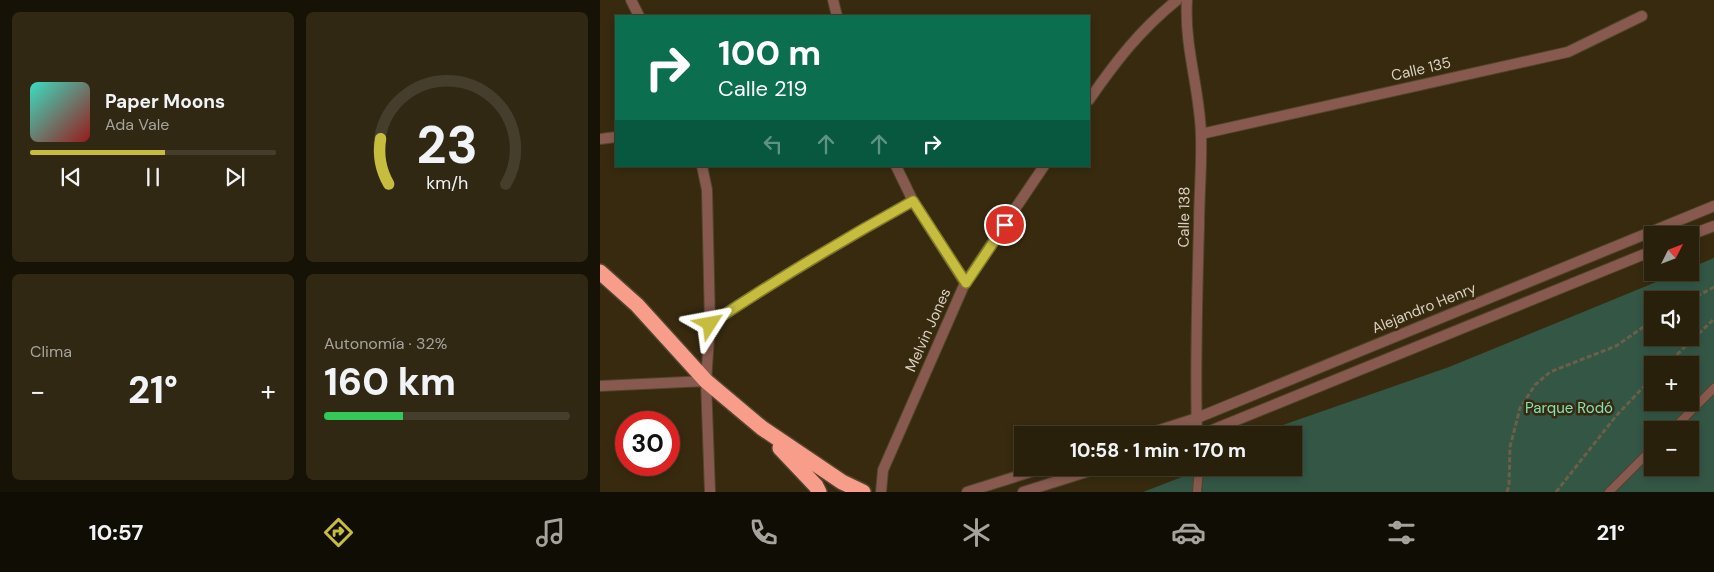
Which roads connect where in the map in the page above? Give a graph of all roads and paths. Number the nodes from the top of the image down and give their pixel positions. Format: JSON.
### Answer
{"nodes":[{"id":1,"x":632,"y":0,"type":"edge"},
{"id":2,"x":833,"y":0,"type":"edge"},
{"id":3,"x":1177,"y":0,"type":"edge"},
{"id":4,"x":1186,"y":0,"type":"edge"},
{"id":5,"x":639,"y":15,"type":"edge"},
{"id":6,"x":838,"y":15,"type":"edge"},
{"id":7,"x":1642,"y":16,"type":"dead end"},
{"id":8,"x":1090,"y":99,"type":"edge"},
{"id":9,"x":1201,"y":134,"type":"junction"},
{"id":10,"x":615,"y":137,"type":"edge"},
{"id":11,"x":600,"y":138,"type":"edge"},
{"id":12,"x":702,"y":167,"type":"edge"},
{"id":13,"x":896,"y":167,"type":"edge"},
{"id":14,"x":1043,"y":167,"type":"edge"},
{"id":15,"x":913,"y":201,"type":"junction"},
{"id":16,"x":1714,"y":206,"type":"edge"},
{"id":17,"x":1714,"y":226,"type":"edge"},
{"id":18,"x":1699,"y":232,"type":"edge"},
{"id":19,"x":1644,"y":254,"type":"edge"},
{"id":20,"x":1563,"y":267,"type":"junction"},
{"id":21,"x":600,"y":272,"type":"edge"},
{"id":22,"x":966,"y":283,"type":"junction"},
{"id":23,"x":1569,"y":285,"type":"junction"},
{"id":24,"x":1714,"y":287,"type":"edge"},
{"id":25,"x":1699,"y":295,"type":"edge"},
{"id":26,"x":1714,"y":318,"type":"edge"},
{"id":27,"x":710,"y":324,"type":"junction"},
{"id":28,"x":1644,"y":326,"type":"edge"},
{"id":29,"x":1675,"y":356,"type":"edge"},
{"id":30,"x":706,"y":381,"type":"junction"},
{"id":31,"x":600,"y":386,"type":"edge"},
{"id":32,"x":1644,"y":386,"type":"edge"},
{"id":33,"x":1714,"y":388,"type":"edge"},
{"id":34,"x":1197,"y":418,"type":"junction"},
{"id":35,"x":1681,"y":421,"type":"edge"},
{"id":36,"x":1172,"y":426,"type":"edge"},
{"id":37,"x":1197,"y":426,"type":"edge"},
{"id":38,"x":1220,"y":426,"type":"edge"},
{"id":39,"x":762,"y":428,"type":"junction"},
{"id":40,"x":1644,"y":457,"type":"edge"},
{"id":41,"x":1018,"y":476,"type":"edge"},
{"id":42,"x":1074,"y":476,"type":"edge"},
{"id":43,"x":1199,"y":476,"type":"edge"},
{"id":44,"x":710,"y":492,"type":"edge"},
{"id":45,"x":819,"y":492,"type":"edge"},
{"id":46,"x":862,"y":492,"type":"edge"},
{"id":47,"x":881,"y":492,"type":"edge"},
{"id":48,"x":967,"y":492,"type":"edge"},
{"id":49,"x":1023,"y":492,"type":"edge"},
{"id":50,"x":1198,"y":492,"type":"edge"},
{"id":51,"x":1507,"y":492,"type":"edge"},
{"id":52,"x":1556,"y":492,"type":"edge"},
{"id":53,"x":1609,"y":492,"type":"edge"}],
"edges":[{"from":1,"to":5,"type":"street"},
{"from":2,"to":6,"type":"street"},
{"from":3,"to":8,"type":"street"},
{"from":4,"to":9,"type":"street","name":"Calle 138"},
{"from":7,"to":9,"type":"street","name":"Calle 135"},
{"from":9,"to":34,"type":"street","name":"Calle 138"},
{"from":10,"to":11,"type":"street"},
{"from":12,"to":27,"type":"street"},
{"from":13,"to":15,"type":"street"},
{"from":14,"to":22,"type":"street","name":"Melvin Jones"},
{"from":15,"to":22,"type":"street"},
{"from":15,"to":27,"type":"street"},
{"from":16,"to":20,"type":"street","name":"Alejandro Henry"},
{"from":17,"to":18,"type":"street"},
{"from":19,"to":23,"type":"street"},
{"from":20,"to":23,"type":"street"},
{"from":20,"to":34,"type":"street","name":"Alejandro Henry"},
{"from":21,"to":30,"type":"highway"},
{"from":22,"to":47,"type":"street","name":"Melvin Jones"},
{"from":23,"to":38,"type":"street"},
{"from":24,"to":25,"type":"path"},
{"from":26,"to":29,"type":"path"},
{"from":27,"to":30,"type":"street"},
{"from":28,"to":51,"type":"path"},
{"from":30,"to":31,"type":"street"},
{"from":30,"to":39,"type":"highway"},
{"from":30,"to":44,"type":"street"},
{"from":32,"to":52,"type":"path"},
{"from":33,"to":35,"type":"lane"},
{"from":34,"to":36,"type":"street","name":"Alejandro Henry"},
{"from":34,"to":37,"type":"street","name":"Calle 138"},
{"from":39,"to":45,"type":"highway"},
{"from":39,"to":46,"type":"highway"},
{"from":40,"to":53,"type":"lane"},
{"from":41,"to":48,"type":"street"},
{"from":42,"to":49,"type":"street"},
{"from":43,"to":50,"type":"lane"}]}
